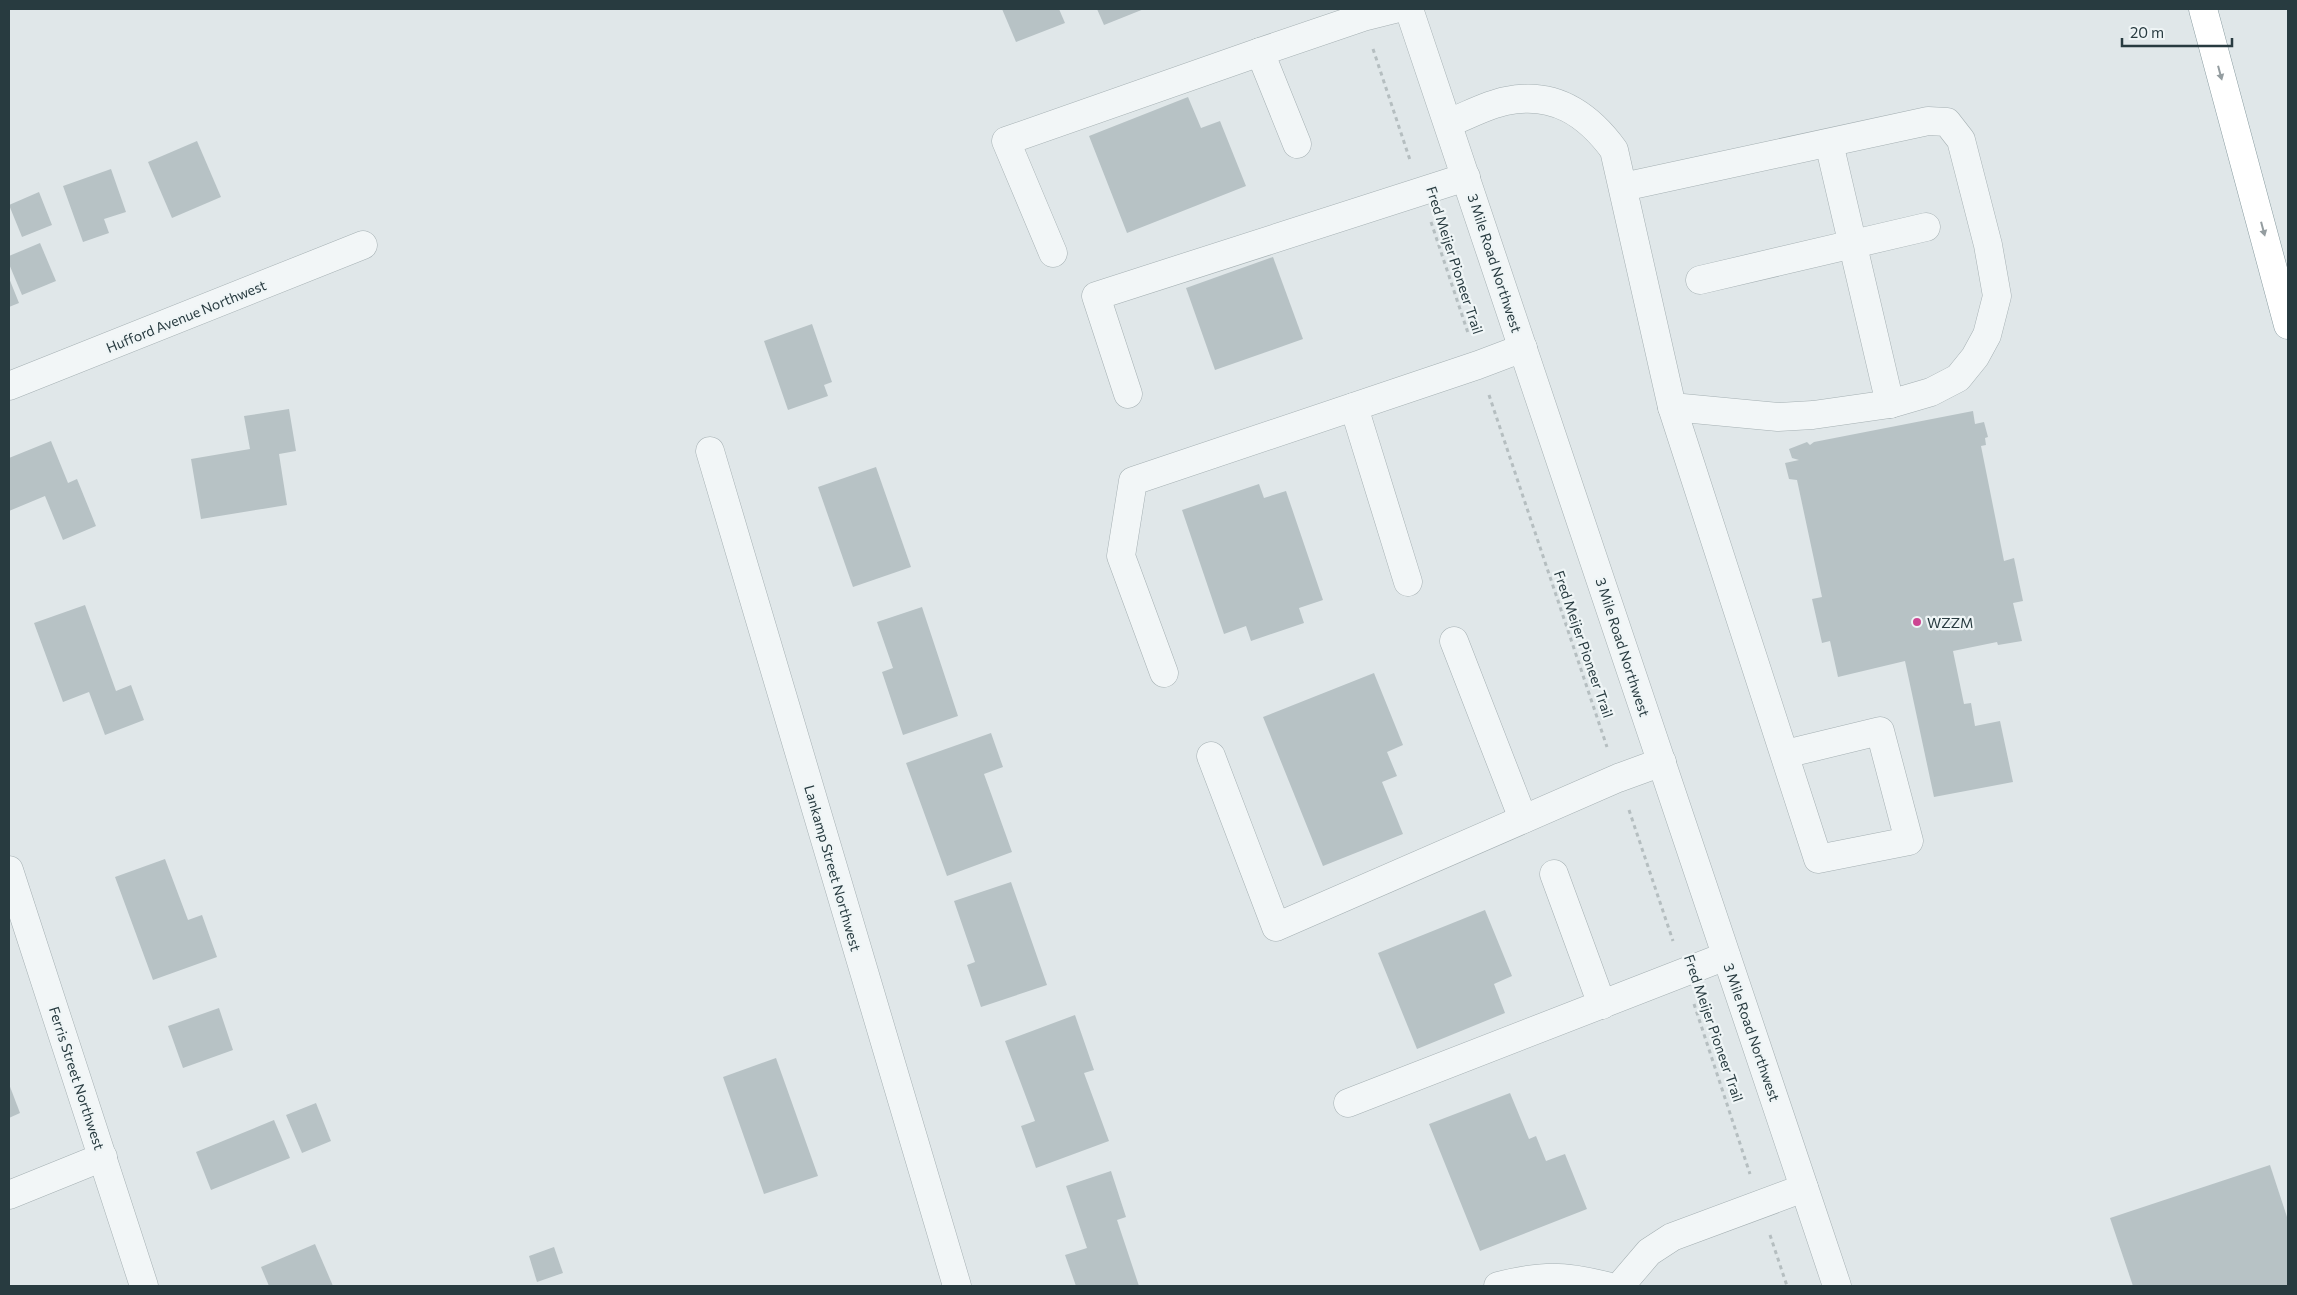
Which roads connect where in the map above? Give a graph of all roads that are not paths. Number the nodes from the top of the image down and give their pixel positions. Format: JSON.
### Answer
{"nodes":[{"id":1,"x":1395,"y":9,"type":"edge"},
{"id":2,"x":1409,"y":9,"type":"edge"},
{"id":3,"x":2203,"y":9,"type":"edge"},
{"id":4,"x":1260,"y":52,"type":"junction"},
{"id":5,"x":1448,"y":123,"type":"junction"},
{"id":6,"x":1829,"y":143,"type":"junction"},
{"id":7,"x":1297,"y":144,"type":"dead end"},
{"id":8,"x":1466,"y":177,"type":"junction"},
{"id":9,"x":1623,"y":187,"type":"junction"},
{"id":10,"x":1926,"y":227,"type":"dead end"},
{"id":11,"x":1853,"y":244,"type":"junction"},
{"id":12,"x":363,"y":245,"type":"dead end"},
{"id":13,"x":1053,"y":253,"type":"dead end"},
{"id":14,"x":1700,"y":280,"type":"dead end"},
{"id":15,"x":2288,"y":325,"type":"edge"},
{"id":16,"x":1523,"y":348,"type":"junction"},
{"id":17,"x":9,"y":386,"type":"edge"},
{"id":18,"x":1128,"y":394,"type":"dead end"},
{"id":19,"x":1890,"y":404,"type":"junction"},
{"id":20,"x":1354,"y":407,"type":"junction"},
{"id":21,"x":1672,"y":407,"type":"junction"},
{"id":22,"x":710,"y":451,"type":"dead end"},
{"id":23,"x":1408,"y":582,"type":"dead end"},
{"id":24,"x":1454,"y":641,"type":"dead end"},
{"id":25,"x":1164,"y":673,"type":"dead end"},
{"id":26,"x":1785,"y":754,"type":"junction"},
{"id":27,"x":1211,"y":756,"type":"dead end"},
{"id":28,"x":1662,"y":762,"type":"junction"},
{"id":29,"x":1523,"y":819,"type":"junction"},
{"id":30,"x":9,"y":870,"type":"edge"},
{"id":31,"x":1554,"y":874,"type":"dead end"},
{"id":32,"x":1726,"y":956,"type":"junction"},
{"id":33,"x":1602,"y":1005,"type":"junction"},
{"id":34,"x":1348,"y":1103,"type":"dead end"},
{"id":35,"x":103,"y":1158,"type":"junction"},
{"id":36,"x":1804,"y":1188,"type":"junction"},
{"id":37,"x":9,"y":1196,"type":"edge"},
{"id":38,"x":144,"y":1286,"type":"edge"},
{"id":39,"x":957,"y":1286,"type":"edge"},
{"id":40,"x":1498,"y":1286,"type":"edge"},
{"id":41,"x":1607,"y":1286,"type":"edge"},
{"id":42,"x":1620,"y":1286,"type":"edge"},
{"id":43,"x":1837,"y":1286,"type":"edge"}],
"edges":[{"from":1,"to":4,"type":"street"},
{"from":2,"to":5,"type":"street","name":"3 Mile Road Northwest"},
{"from":3,"to":15,"type":"highway","one_way":true},
{"from":4,"to":7,"type":"street"},
{"from":4,"to":13,"type":"street"},
{"from":5,"to":8,"type":"street","name":"3 Mile Road Northwest"},
{"from":5,"to":9,"type":"street"},
{"from":6,"to":9,"type":"street"},
{"from":6,"to":11,"type":"street"},
{"from":6,"to":19,"type":"street"},
{"from":8,"to":16,"type":"street","name":"3 Mile Road Northwest"},
{"from":8,"to":18,"type":"street"},
{"from":9,"to":21,"type":"street"},
{"from":10,"to":11,"type":"street"},
{"from":11,"to":14,"type":"street"},
{"from":11,"to":19,"type":"street"},
{"from":12,"to":17,"type":"street","name":"Hufford Avenue Northwest"},
{"from":16,"to":20,"type":"street"},
{"from":16,"to":28,"type":"street","name":"3 Mile Road Northwest"},
{"from":19,"to":21,"type":"street"},
{"from":20,"to":23,"type":"street"},
{"from":20,"to":25,"type":"street"},
{"from":21,"to":26,"type":"street"},
{"from":22,"to":39,"type":"street","name":"Lankamp Street Northwest"},
{"from":24,"to":29,"type":"street"},
{"from":26,"to":26,"type":"street"},
{"from":27,"to":29,"type":"street"},
{"from":28,"to":29,"type":"street"},
{"from":28,"to":32,"type":"street","name":"3 Mile Road Northwest"},
{"from":30,"to":35,"type":"street","name":"Ferris Street Northwest"},
{"from":31,"to":33,"type":"street"},
{"from":32,"to":33,"type":"street"},
{"from":32,"to":36,"type":"street","name":"3 Mile Road Northwest"},
{"from":33,"to":34,"type":"street"},
{"from":35,"to":37,"type":"street"},
{"from":35,"to":38,"type":"street","name":"Ferris Street Northwest"},
{"from":36,"to":42,"type":"street"},
{"from":36,"to":43,"type":"street","name":"3 Mile Road Northwest"},
{"from":40,"to":41,"type":"street"}]}
